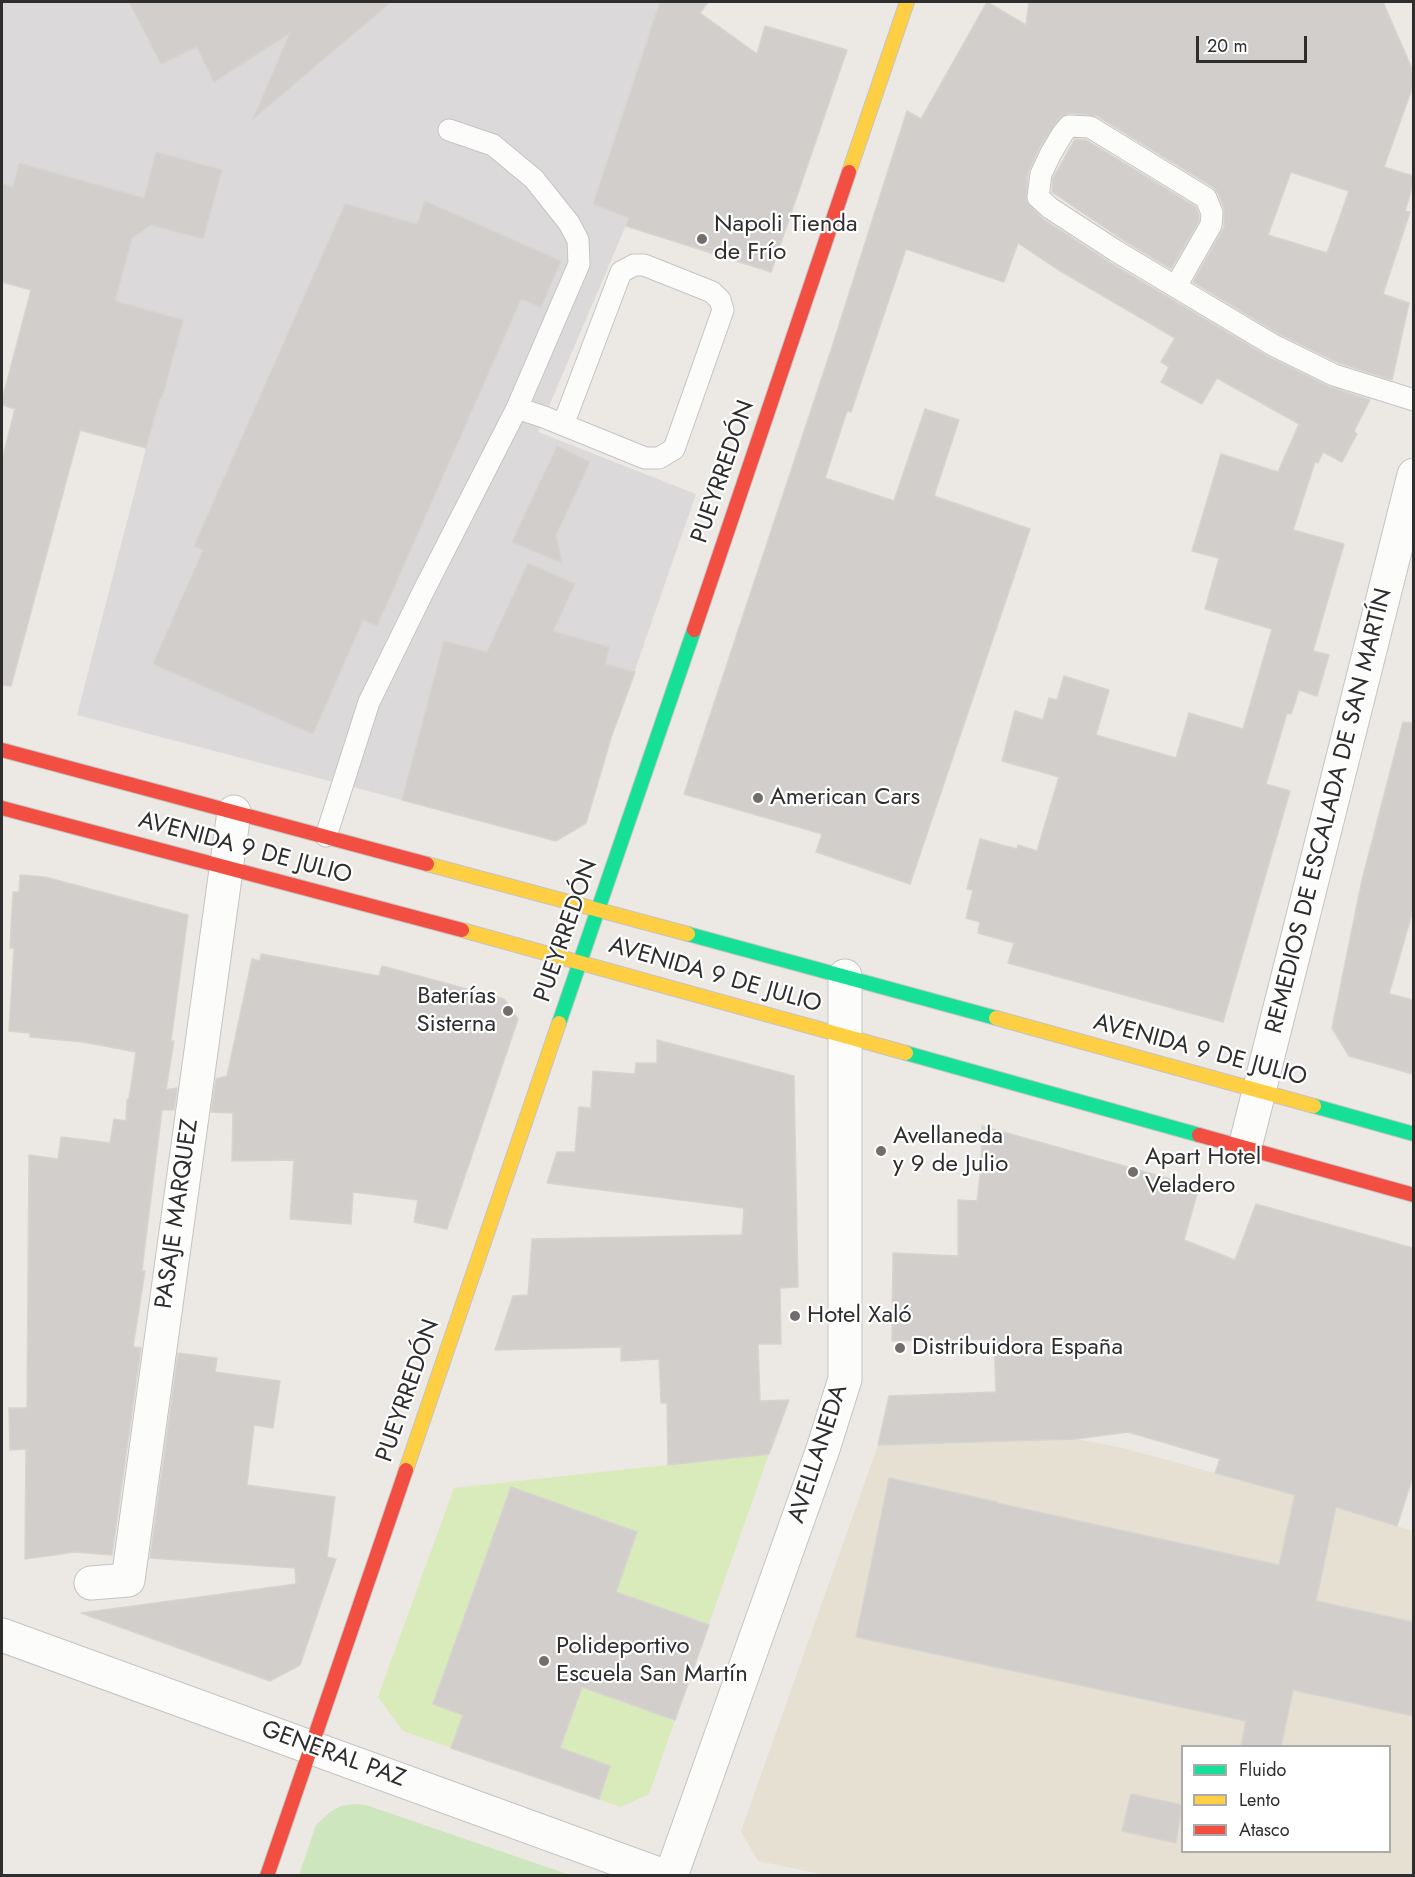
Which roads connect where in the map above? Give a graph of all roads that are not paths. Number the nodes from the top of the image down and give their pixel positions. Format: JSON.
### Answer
{"nodes":[{"id":1,"x":907,"y":2,"type":"edge"},
{"id":2,"x":449,"y":130,"type":"dead end"},
{"id":3,"x":1176,"y":286,"type":"junction"},
{"id":4,"x":1413,"y":400,"type":"edge"},
{"id":5,"x":517,"y":408,"type":"junction"},
{"id":6,"x":563,"y":425,"type":"junction"},
{"id":7,"x":1413,"y":475,"type":"edge"},
{"id":8,"x":1405,"y":544,"type":"edge"},
{"id":9,"x":2,"y":750,"type":"edge"},
{"id":10,"x":2,"y":808,"type":"edge"},
{"id":11,"x":234,"y":812,"type":"junction"},
{"id":12,"x":326,"y":836,"type":"junction"},
{"id":13,"x":226,"y":867,"type":"junction"},
{"id":14,"x":599,"y":909,"type":"junction"},
{"id":15,"x":580,"y":962,"type":"junction"},
{"id":16,"x":845,"y":976,"type":"junction"},
{"id":17,"x":845,"y":1036,"type":"junction"},
{"id":18,"x":1260,"y":1091,"type":"junction"},
{"id":19,"x":1413,"y":1134,"type":"edge"},
{"id":20,"x":1245,"y":1148,"type":"junction"},
{"id":21,"x":1413,"y":1195,"type":"edge"},
{"id":22,"x":91,"y":1583,"type":"dead end"},
{"id":23,"x":2,"y":1635,"type":"edge"},
{"id":24,"x":311,"y":1747,"type":"junction"},
{"id":25,"x":267,"y":1875,"type":"edge"},
{"id":26,"x":664,"y":1875,"type":"edge"},
{"id":27,"x":671,"y":1875,"type":"edge"}],
"edges":[{"from":1,"to":14,"type":"main road","name":"PUEYRREDÓN"},
{"from":2,"to":5,"type":"lane"},
{"from":3,"to":3,"type":"lane"},
{"from":3,"to":4,"type":"lane"},
{"from":5,"to":6,"type":"lane"},
{"from":5,"to":12,"type":"lane"},
{"from":6,"to":6,"type":"lane"},
{"from":7,"to":8,"type":"street","name":"REMEDIOS DE ESCALADA DE SAN MARTÍN"},
{"from":8,"to":18,"type":"street","name":"REMEDIOS DE ESCALADA DE SAN MARTÍN"},
{"from":9,"to":11,"type":"main road","name":"AVENIDA 9 DE JULIO"},
{"from":10,"to":13,"type":"main road","name":"AVENIDA 9 DE JULIO"},
{"from":11,"to":12,"type":"main road","name":"AVENIDA 9 DE JULIO"},
{"from":11,"to":13,"type":"street","name":"PASAJE MARQUEZ"},
{"from":12,"to":14,"type":"main road","name":"AVENIDA 9 DE JULIO"},
{"from":13,"to":15,"type":"main road","name":"AVENIDA 9 DE JULIO"},
{"from":13,"to":22,"type":"street","name":"PASAJE MARQUEZ"},
{"from":14,"to":15,"type":"main road","name":"PUEYRREDÓN"},
{"from":14,"to":16,"type":"main road","name":"AVENIDA 9 DE JULIO"},
{"from":15,"to":17,"type":"main road","name":"AVENIDA 9 DE JULIO"},
{"from":15,"to":24,"type":"main road","name":"PUEYRREDÓN"},
{"from":16,"to":17,"type":"street","name":"AVELLANEDA"},
{"from":16,"to":18,"type":"main road","name":"AVENIDA 9 DE JULIO"},
{"from":17,"to":20,"type":"main road","name":"AVENIDA 9 DE JULIO"},
{"from":17,"to":27,"type":"street","name":"AVELLANEDA"},
{"from":18,"to":19,"type":"main road","name":"AVENIDA 9 DE JULIO"},
{"from":18,"to":20,"type":"street","name":"REMEDIOS DE ESCALADA DE SAN MARTÍN"},
{"from":20,"to":21,"type":"main road","name":"AVENIDA 9 DE JULIO"},
{"from":23,"to":24,"type":"street","name":"GENERAL PAZ"},
{"from":24,"to":25,"type":"main road","name":"PUEYRREDÓN"},
{"from":24,"to":26,"type":"street","name":"GENERAL PAZ"}]}
